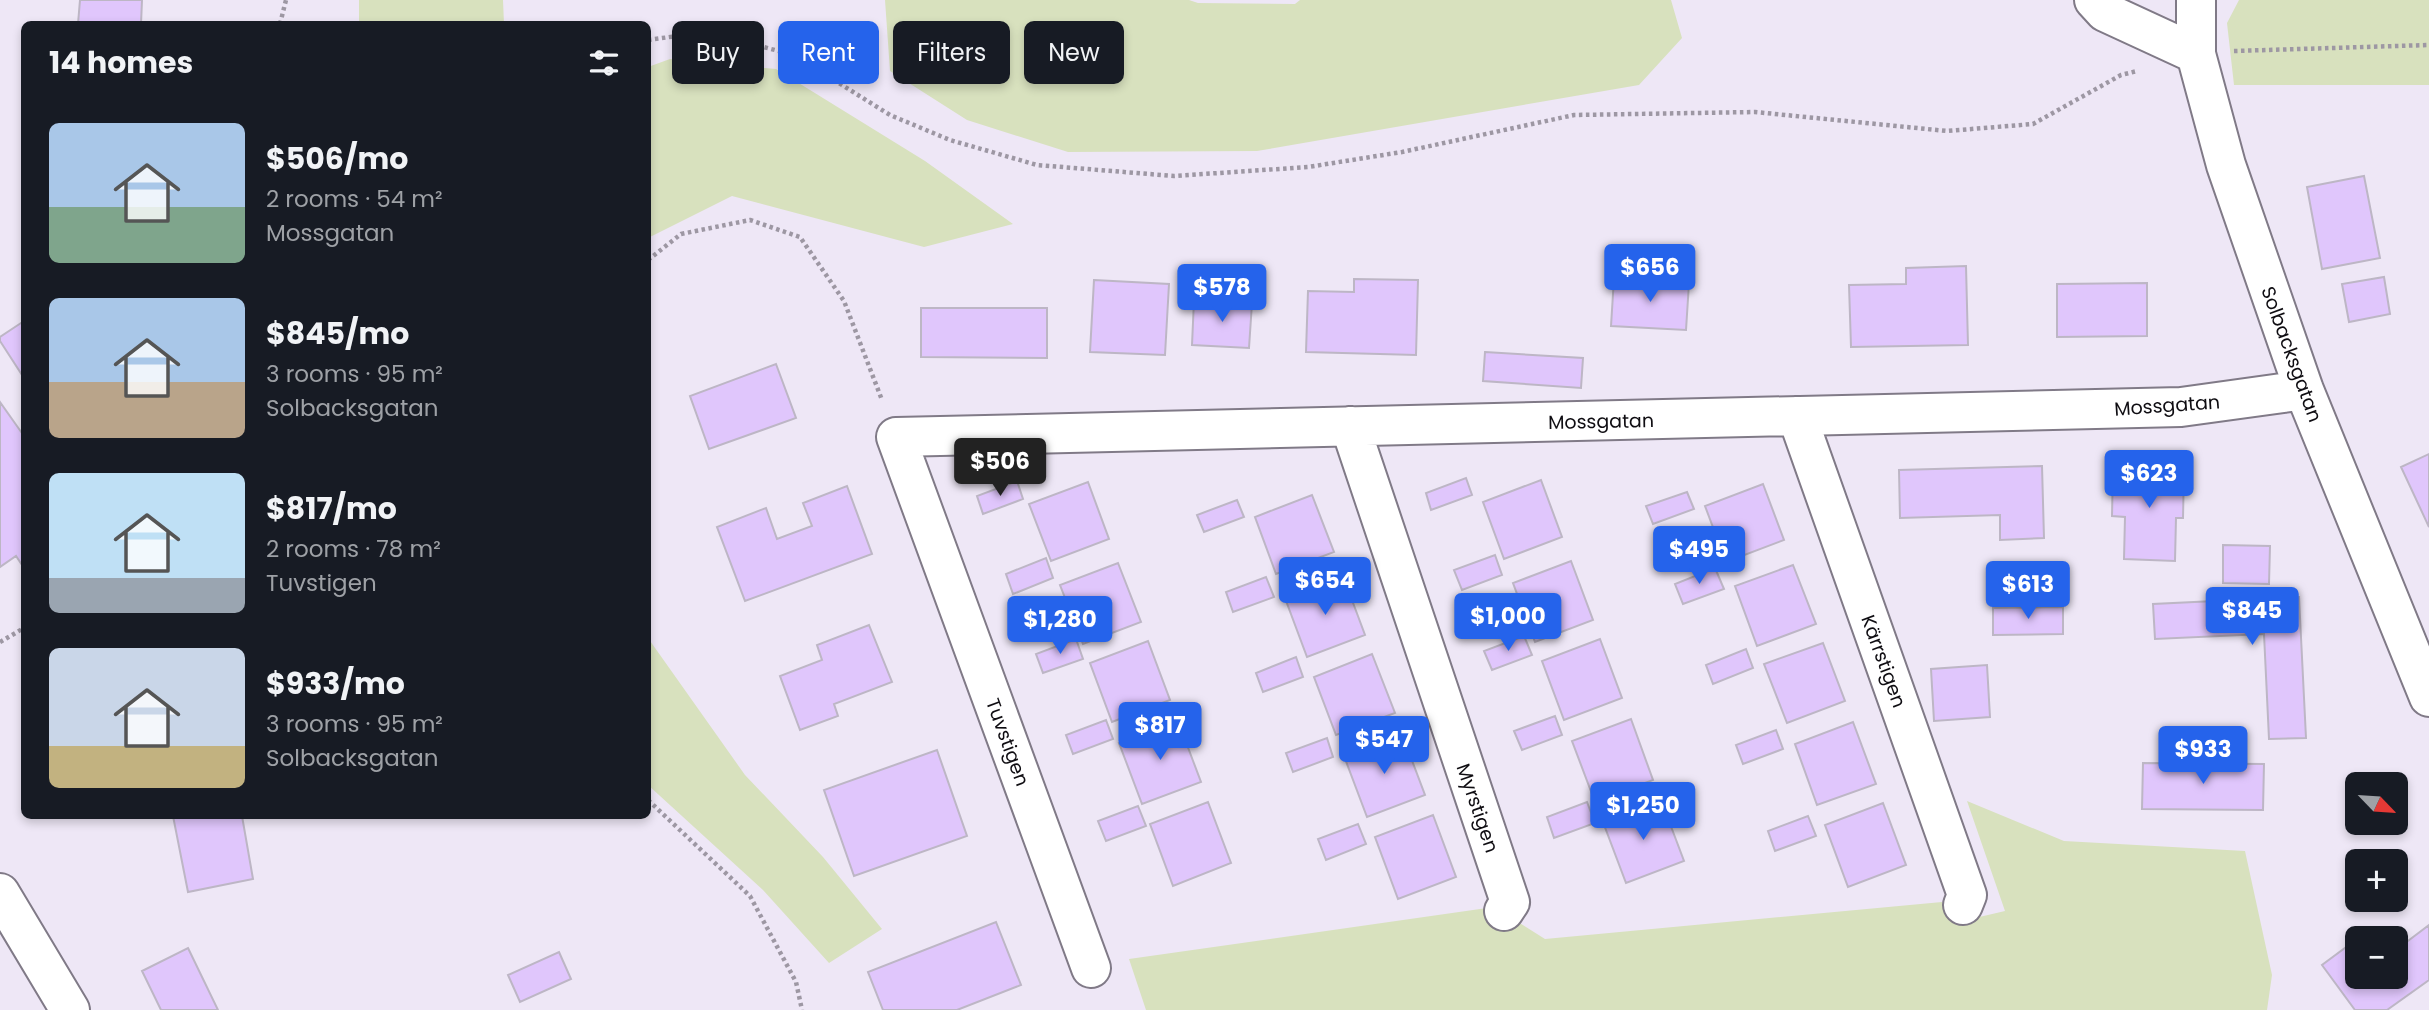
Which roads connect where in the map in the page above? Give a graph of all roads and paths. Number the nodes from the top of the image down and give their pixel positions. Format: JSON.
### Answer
{"nodes":[{"id":1,"x":286,"y":0,"type":"edge"},
{"id":2,"x":2094,"y":0,"type":"edge"},
{"id":3,"x":2196,"y":0,"type":"edge"},
{"id":4,"x":281,"y":21,"type":"edge"},
{"id":5,"x":651,"y":40,"type":"edge"},
{"id":6,"x":2429,"y":45,"type":"edge"},
{"id":7,"x":2196,"y":54,"type":"junction"},
{"id":8,"x":651,"y":258,"type":"edge"},
{"id":9,"x":2304,"y":390,"type":"junction"},
{"id":10,"x":1797,"y":416,"type":"junction"},
{"id":11,"x":1350,"y":426,"type":"junction"},
{"id":12,"x":896,"y":437,"type":"junction"},
{"id":13,"x":21,"y":630,"type":"edge"},
{"id":14,"x":0,"y":642,"type":"edge"},
{"id":15,"x":2429,"y":696,"type":"edge"},
{"id":16,"x":651,"y":803,"type":"edge"},
{"id":17,"x":0,"y":893,"type":"edge"},
{"id":18,"x":1963,"y":905,"type":"dead end"},
{"id":19,"x":1504,"y":911,"type":"dead end"},
{"id":20,"x":1091,"y":968,"type":"dead end"},
{"id":21,"x":70,"y":1010,"type":"edge"},
{"id":22,"x":802,"y":1010,"type":"edge"}],
"edges":[{"from":1,"to":4,"type":"path"},
{"from":2,"to":7,"type":"street"},
{"from":3,"to":7,"type":"street","name":"Solbacksgatan"},
{"from":5,"to":7,"type":"path"},
{"from":6,"to":7,"type":"path"},
{"from":7,"to":9,"type":"street","name":"Solbacksgatan"},
{"from":8,"to":12,"type":"path"},
{"from":9,"to":10,"type":"street","name":"Mossgatan"},
{"from":9,"to":15,"type":"street","name":"Solbacksgatan"},
{"from":10,"to":11,"type":"street","name":"Mossgatan"},
{"from":10,"to":18,"type":"street","name":"Kärrstigen"},
{"from":11,"to":12,"type":"street","name":"Mossgatan"},
{"from":11,"to":19,"type":"street","name":"Myrstigen"},
{"from":12,"to":20,"type":"street","name":"Tuvstigen"},
{"from":13,"to":14,"type":"path"},
{"from":16,"to":22,"type":"path"},
{"from":17,"to":21,"type":"street"}]}
